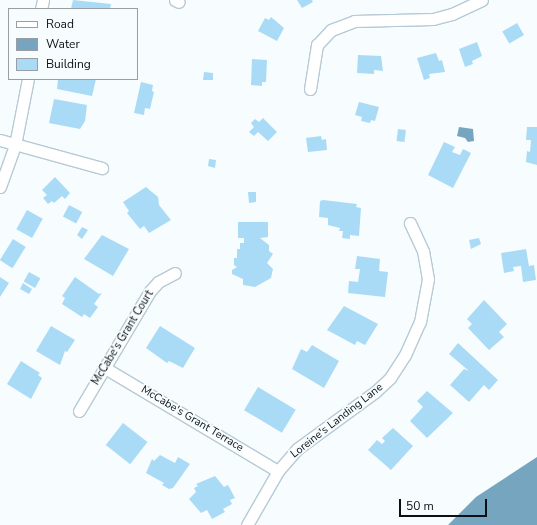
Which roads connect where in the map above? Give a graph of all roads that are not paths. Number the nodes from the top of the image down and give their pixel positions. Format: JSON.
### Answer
{"nodes":[{"id":1,"x":482,"y":0,"type":"edge"},
{"id":2,"x":28,"y":80,"type":"edge"},
{"id":3,"x":310,"y":89,"type":"dead end"},
{"id":4,"x":0,"y":140,"type":"edge"},
{"id":5,"x":15,"y":144,"type":"junction"},
{"id":6,"x":102,"y":168,"type":"dead end"},
{"id":7,"x":0,"y":186,"type":"edge"},
{"id":8,"x":410,"y":223,"type":"dead end"},
{"id":9,"x":175,"y":273,"type":"dead end"},
{"id":10,"x":105,"y":368,"type":"junction"},
{"id":11,"x":80,"y":411,"type":"dead end"},
{"id":12,"x":278,"y":471,"type":"junction"},
{"id":13,"x":246,"y":525,"type":"edge"}],
"edges":[{"from":1,"to":3,"type":"street"},
{"from":2,"to":5,"type":"street"},
{"from":4,"to":5,"type":"street"},
{"from":5,"to":6,"type":"street"},
{"from":5,"to":7,"type":"street"},
{"from":8,"to":12,"type":"street","name":"Loreine's Landing Lane"},
{"from":9,"to":10,"type":"street","name":"McCabe's Grant Court"},
{"from":10,"to":11,"type":"street","name":"McCabe's Grant Court"},
{"from":10,"to":12,"type":"street","name":"McCabe's Grant Terrace"},
{"from":12,"to":13,"type":"street","name":"Loreine's Landing Lane"}]}
